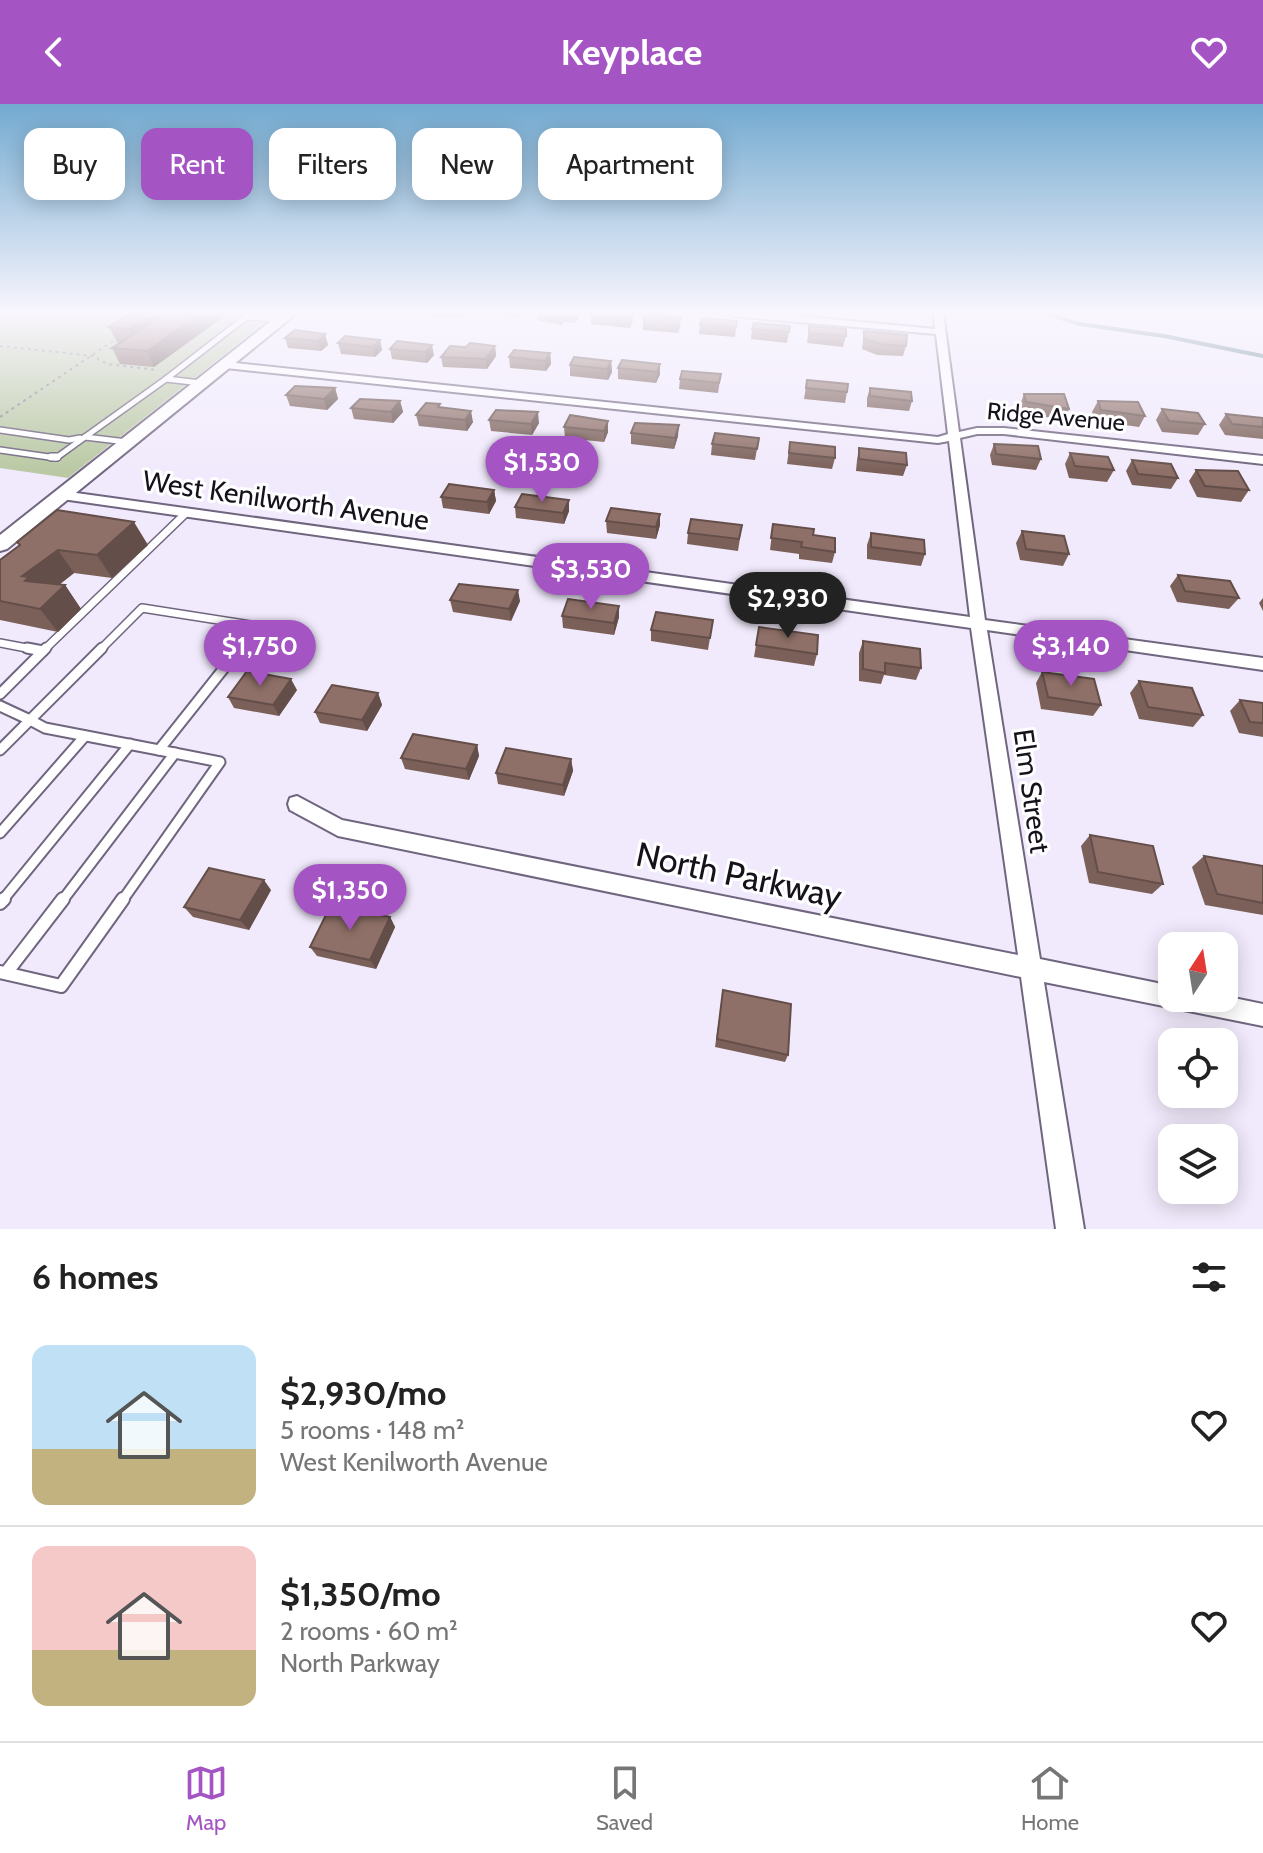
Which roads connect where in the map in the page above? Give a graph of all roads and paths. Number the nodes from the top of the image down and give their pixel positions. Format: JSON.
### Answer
{"nodes":[{"id":1,"x":226,"y":365,"type":"edge"},
{"id":2,"x":79,"y":366,"type":"edge"},
{"id":3,"x":120,"y":366,"type":"edge"},
{"id":4,"x":166,"y":366,"type":"edge"},
{"id":5,"x":180,"y":366,"type":"edge"},
{"id":6,"x":231,"y":366,"type":"edge"},
{"id":7,"x":946,"y":366,"type":"edge"},
{"id":8,"x":166,"y":379,"type":"junction"},
{"id":9,"x":202,"y":383,"type":"junction"},
{"id":10,"x":0,"y":417,"type":"edge"},
{"id":11,"x":0,"y":430,"type":"edge"},
{"id":12,"x":956,"y":436,"type":"junction"},
{"id":13,"x":85,"y":437,"type":"junction"},
{"id":14,"x":128,"y":442,"type":"junction"},
{"id":15,"x":0,"y":450,"type":"edge"},
{"id":16,"x":1263,"y":460,"type":"edge"},
{"id":17,"x":62,"y":495,"type":"junction"},
{"id":18,"x":186,"y":513,"type":"junction"},
{"id":19,"x":4,"y":548,"type":"edge"},
{"id":20,"x":978,"y":623,"type":"junction"},
{"id":21,"x":0,"y":643,"type":"edge"},
{"id":22,"x":43,"y":651,"type":"junction"},
{"id":23,"x":1263,"y":664,"type":"edge"},
{"id":24,"x":0,"y":694,"type":"edge"},
{"id":25,"x":0,"y":706,"type":"edge"},
{"id":26,"x":29,"y":720,"type":"junction"},
{"id":27,"x":85,"y":736,"type":"junction"},
{"id":28,"x":130,"y":744,"type":"junction"},
{"id":29,"x":0,"y":750,"type":"edge"},
{"id":30,"x":159,"y":750,"type":"junction"},
{"id":31,"x":175,"y":753,"type":"junction"},
{"id":32,"x":297,"y":804,"type":"dead end"},
{"id":33,"x":0,"y":833,"type":"edge"},
{"id":34,"x":0,"y":903,"type":"edge"},
{"id":35,"x":1030,"y":969,"type":"junction"},
{"id":36,"x":3,"y":972,"type":"edge"},
{"id":37,"x":1158,"y":995,"type":"edge"},
{"id":38,"x":1238,"y":1010,"type":"edge"},
{"id":39,"x":1263,"y":1015,"type":"edge"},
{"id":40,"x":1070,"y":1229,"type":"edge"}],
"edges":[{"from":1,"to":9,"type":"main road"},
{"from":2,"to":10,"type":"path"},
{"from":3,"to":4,"type":"path"},
{"from":5,"to":8,"type":"lane"},
{"from":6,"to":12,"type":"street","name":"Ridge Avenue"},
{"from":7,"to":12,"type":"street","name":"Elm Street"},
{"from":8,"to":9,"type":"lane"},
{"from":8,"to":13,"type":"lane"},
{"from":9,"to":14,"type":"main road"},
{"from":11,"to":13,"type":"lane"},
{"from":12,"to":16,"type":"street","name":"Ridge Avenue"},
{"from":12,"to":20,"type":"street","name":"Elm Street"},
{"from":13,"to":14,"type":"lane"},
{"from":13,"to":15,"type":"lane"},
{"from":14,"to":17,"type":"main road"},
{"from":17,"to":18,"type":"street","name":"West Kenilworth Avenue"},
{"from":17,"to":19,"type":"main road"},
{"from":18,"to":20,"type":"street","name":"West Kenilworth Avenue"},
{"from":18,"to":22,"type":"lane"},
{"from":20,"to":23,"type":"street","name":"West Kenilworth Avenue"},
{"from":20,"to":35,"type":"street","name":"Elm Street"},
{"from":21,"to":22,"type":"lane"},
{"from":22,"to":24,"type":"lane"},
{"from":25,"to":26,"type":"lane"},
{"from":26,"to":27,"type":"lane"},
{"from":26,"to":29,"type":"lane"},
{"from":26,"to":30,"type":"lane"},
{"from":27,"to":28,"type":"lane"},
{"from":27,"to":33,"type":"lane"},
{"from":28,"to":30,"type":"lane"},
{"from":28,"to":34,"type":"lane"},
{"from":30,"to":31,"type":"lane"},
{"from":31,"to":36,"type":"lane"},
{"from":31,"to":36,"type":"lane"},
{"from":32,"to":35,"type":"street","name":"North Parkway"},
{"from":35,"to":37,"type":"street","name":"North Parkway"},
{"from":35,"to":40,"type":"street","name":"Elm Street"},
{"from":38,"to":39,"type":"street","name":"North Parkway"}]}
